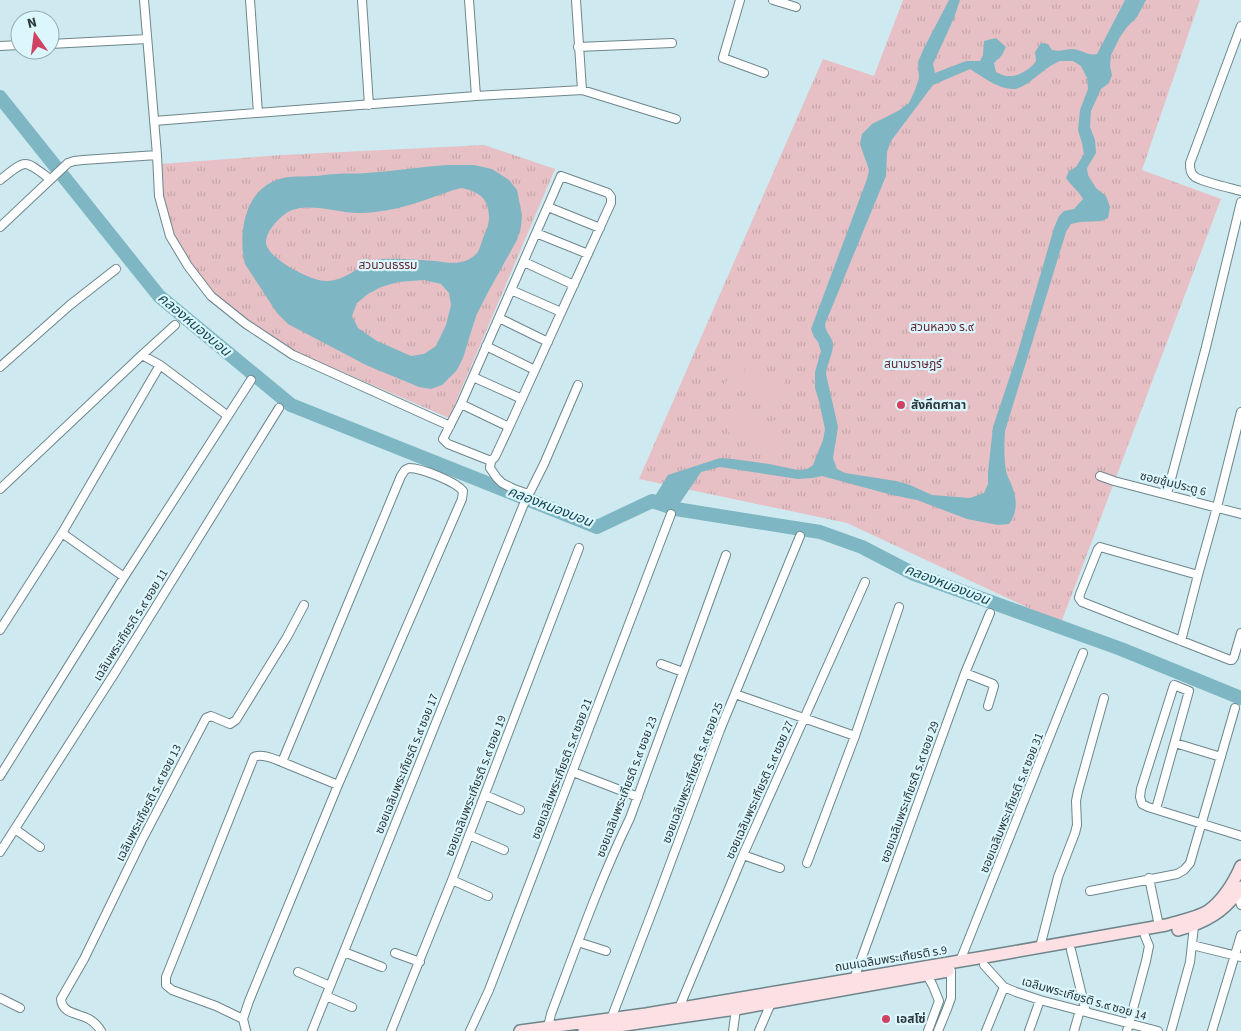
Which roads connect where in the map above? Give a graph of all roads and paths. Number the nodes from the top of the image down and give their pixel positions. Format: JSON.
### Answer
{"nodes":[{"id":1,"x":144,"y":0,"type":"edge"},
{"id":2,"x":250,"y":0,"type":"edge"},
{"id":3,"x":362,"y":0,"type":"edge"},
{"id":4,"x":469,"y":0,"type":"edge"},
{"id":5,"x":576,"y":0,"type":"edge"},
{"id":6,"x":740,"y":0,"type":"edge"},
{"id":7,"x":773,"y":0,"type":"edge"},
{"id":8,"x":796,"y":7,"type":"dead end"},
{"id":9,"x":1241,"y":26,"type":"edge"},
{"id":10,"x":147,"y":39,"type":"junction"},
{"id":11,"x":60,"y":43,"type":"edge"},
{"id":12,"x":672,"y":43,"type":"dead end"},
{"id":13,"x":578,"y":47,"type":"junction"},
{"id":14,"x":764,"y":73,"type":"dead end"},
{"id":15,"x":582,"y":90,"type":"junction"},
{"id":16,"x":476,"y":96,"type":"junction"},
{"id":17,"x":369,"y":105,"type":"junction"},
{"id":18,"x":258,"y":113,"type":"junction"},
{"id":19,"x":676,"y":119,"type":"dead end"},
{"id":20,"x":154,"y":121,"type":"junction"},
{"id":21,"x":157,"y":155,"type":"junction"},
{"id":22,"x":50,"y":179,"type":"junction"},
{"id":23,"x":0,"y":180,"type":"edge"},
{"id":24,"x":1241,"y":192,"type":"edge"},
{"id":25,"x":1241,"y":202,"type":"edge"},
{"id":26,"x":548,"y":207,"type":"junction"},
{"id":27,"x":0,"y":227,"type":"edge"},
{"id":28,"x":600,"y":228,"type":"junction"},
{"id":29,"x":536,"y":233,"type":"junction"},
{"id":30,"x":588,"y":254,"type":"junction"},
{"id":31,"x":524,"y":262,"type":"junction"},
{"id":32,"x":116,"y":269,"type":"dead end"},
{"id":33,"x":574,"y":285,"type":"junction"},
{"id":34,"x":511,"y":290,"type":"junction"},
{"id":35,"x":561,"y":312,"type":"junction"},
{"id":36,"x":499,"y":318,"type":"junction"},
{"id":37,"x":175,"y":325,"type":"dead end"},
{"id":38,"x":548,"y":342,"type":"junction"},
{"id":39,"x":486,"y":346,"type":"junction"},
{"id":40,"x":142,"y":355,"type":"junction"},
{"id":41,"x":160,"y":365,"type":"junction"},
{"id":42,"x":0,"y":367,"type":"edge"},
{"id":43,"x":535,"y":370,"type":"junction"},
{"id":44,"x":473,"y":376,"type":"junction"},
{"id":45,"x":251,"y":380,"type":"dead end"},
{"id":46,"x":578,"y":386,"type":"dead end"},
{"id":47,"x":522,"y":399,"type":"junction"},
{"id":48,"x":461,"y":404,"type":"junction"},
{"id":49,"x":279,"y":408,"type":"dead end"},
{"id":50,"x":1241,"y":412,"type":"edge"},
{"id":51,"x":228,"y":416,"type":"junction"},
{"id":52,"x":450,"y":426,"type":"junction"},
{"id":53,"x":509,"y":427,"type":"junction"},
{"id":54,"x":491,"y":461,"type":"junction"},
{"id":55,"x":1100,"y":476,"type":"dead end"},
{"id":56,"x":0,"y":489,"type":"edge"},
{"id":57,"x":1167,"y":494,"type":"junction"},
{"id":58,"x":528,"y":495,"type":"junction"},
{"id":59,"x":1217,"y":507,"type":"junction"},
{"id":60,"x":671,"y":514,"type":"dead end"},
{"id":61,"x":1241,"y":514,"type":"edge"},
{"id":62,"x":62,"y":533,"type":"junction"},
{"id":63,"x":800,"y":536,"type":"dead end"},
{"id":64,"x":579,"y":548,"type":"dead end"},
{"id":65,"x":726,"y":556,"type":"dead end"},
{"id":66,"x":1198,"y":575,"type":"junction"},
{"id":67,"x":124,"y":577,"type":"junction"},
{"id":68,"x":865,"y":582,"type":"dead end"},
{"id":69,"x":304,"y":605,"type":"dead end"},
{"id":70,"x":899,"y":607,"type":"dead end"},
{"id":71,"x":990,"y":613,"type":"dead end"},
{"id":72,"x":0,"y":630,"type":"edge"},
{"id":73,"x":1241,"y":633,"type":"edge"},
{"id":74,"x":1181,"y":641,"type":"junction"},
{"id":75,"x":1084,"y":653,"type":"dead end"},
{"id":76,"x":661,"y":664,"type":"dead end"},
{"id":77,"x":683,"y":672,"type":"junction"},
{"id":78,"x":965,"y":673,"type":"junction"},
{"id":79,"x":735,"y":694,"type":"junction"},
{"id":80,"x":1104,"y":698,"type":"dead end"},
{"id":81,"x":988,"y":706,"type":"dead end"},
{"id":82,"x":1235,"y":708,"type":"dead end"},
{"id":83,"x":804,"y":719,"type":"junction"},
{"id":84,"x":855,"y":736,"type":"junction"},
{"id":85,"x":1175,"y":743,"type":"junction"},
{"id":86,"x":1221,"y":756,"type":"junction"},
{"id":87,"x":282,"y":762,"type":"junction"},
{"id":88,"x":573,"y":772,"type":"junction"},
{"id":89,"x":0,"y":776,"type":"edge"},
{"id":90,"x":338,"y":785,"type":"junction"},
{"id":91,"x":485,"y":795,"type":"junction"},
{"id":92,"x":638,"y":797,"type":"junction"},
{"id":93,"x":1156,"y":809,"type":"junction"},
{"id":94,"x":520,"y":810,"type":"dead end"},
{"id":95,"x":1201,"y":823,"type":"junction"},
{"id":96,"x":15,"y":829,"type":"junction"},
{"id":97,"x":469,"y":835,"type":"junction"},
{"id":98,"x":1241,"y":836,"type":"edge"},
{"id":99,"x":40,"y":847,"type":"dead end"},
{"id":100,"x":504,"y":850,"type":"dead end"},
{"id":101,"x":0,"y":852,"type":"edge"},
{"id":102,"x":743,"y":855,"type":"junction"},
{"id":103,"x":808,"y":863,"type":"dead end"},
{"id":104,"x":1241,"y":866,"type":"edge"},
{"id":105,"x":780,"y":868,"type":"dead end"},
{"id":106,"x":1148,"y":878,"type":"junction"},
{"id":107,"x":452,"y":880,"type":"junction"},
{"id":108,"x":1239,"y":890,"type":"edge"},
{"id":109,"x":1090,"y":891,"type":"dead end"},
{"id":110,"x":488,"y":896,"type":"dead end"},
{"id":111,"x":1241,"y":905,"type":"edge"},
{"id":112,"x":1159,"y":926,"type":"junction"},
{"id":113,"x":1194,"y":926,"type":"junction"},
{"id":114,"x":1241,"y":935,"type":"edge"},
{"id":115,"x":1145,"y":936,"type":"junction"},
{"id":116,"x":578,"y":942,"type":"junction"},
{"id":117,"x":1192,"y":945,"type":"junction"},
{"id":118,"x":1040,"y":947,"type":"junction"},
{"id":119,"x":1071,"y":950,"type":"junction"},
{"id":120,"x":344,"y":952,"type":"junction"},
{"id":121,"x":606,"y":952,"type":"dead end"},
{"id":122,"x":395,"y":953,"type":"dead end"},
{"id":123,"x":1238,"y":956,"type":"edge"},
{"id":124,"x":960,"y":961,"type":"junction"},
{"id":125,"x":420,"y":962,"type":"junction"},
{"id":126,"x":984,"y":965,"type":"junction"},
{"id":127,"x":382,"y":967,"type":"dead end"},
{"id":128,"x":951,"y":971,"type":"junction"},
{"id":129,"x":298,"y":972,"type":"dead end"},
{"id":130,"x":927,"y":975,"type":"junction"},
{"id":131,"x":854,"y":979,"type":"junction"},
{"id":132,"x":330,"y":986,"type":"junction"},
{"id":133,"x":1004,"y":986,"type":"junction"},
{"id":134,"x":326,"y":996,"type":"junction"},
{"id":135,"x":0,"y":998,"type":"edge"},
{"id":136,"x":1040,"y":1000,"type":"junction"},
{"id":137,"x":939,"y":1001,"type":"junction"},
{"id":138,"x":771,"y":1003,"type":"junction"},
{"id":139,"x":949,"y":1003,"type":"junction"},
{"id":140,"x":352,"y":1007,"type":"dead end"},
{"id":141,"x":20,"y":1008,"type":"dead end"},
{"id":142,"x":679,"y":1008,"type":"junction"},
{"id":143,"x":736,"y":1009,"type":"junction"},
{"id":144,"x":1083,"y":1011,"type":"junction"},
{"id":145,"x":243,"y":1019,"type":"junction"},
{"id":146,"x":613,"y":1025,"type":"edge"},
{"id":147,"x":548,"y":1027,"type":"junction"},
{"id":148,"x":1128,"y":1027,"type":"edge"},
{"id":149,"x":100,"y":1031,"type":"edge"},
{"id":150,"x":246,"y":1031,"type":"edge"},
{"id":151,"x":312,"y":1031,"type":"edge"},
{"id":152,"x":391,"y":1031,"type":"edge"},
{"id":153,"x":470,"y":1031,"type":"edge"},
{"id":154,"x":520,"y":1031,"type":"edge"},
{"id":155,"x":584,"y":1031,"type":"edge"},
{"id":156,"x":733,"y":1031,"type":"edge"},
{"id":157,"x":759,"y":1031,"type":"edge"},
{"id":158,"x":928,"y":1031,"type":"edge"},
{"id":159,"x":938,"y":1031,"type":"edge"},
{"id":160,"x":986,"y":1031,"type":"edge"},
{"id":161,"x":1029,"y":1031,"type":"edge"},
{"id":162,"x":1074,"y":1031,"type":"edge"},
{"id":163,"x":1158,"y":1031,"type":"edge"},
{"id":164,"x":1171,"y":1031,"type":"edge"},
{"id":165,"x":1212,"y":1031,"type":"edge"}],
"edges":[{"from":1,"to":10,"type":"street"},
{"from":2,"to":18,"type":"street"},
{"from":3,"to":17,"type":"street"},
{"from":4,"to":16,"type":"street"},
{"from":5,"to":13,"type":"street"},
{"from":6,"to":14,"type":"street"},
{"from":7,"to":8,"type":"street"},
{"from":9,"to":24,"type":"street"},
{"from":10,"to":11,"type":"street"},
{"from":10,"to":20,"type":"street"},
{"from":12,"to":13,"type":"street"},
{"from":13,"to":15,"type":"street"},
{"from":15,"to":16,"type":"street"},
{"from":15,"to":19,"type":"street"},
{"from":16,"to":17,"type":"street"},
{"from":17,"to":18,"type":"street"},
{"from":18,"to":20,"type":"street"},
{"from":20,"to":21,"type":"street"},
{"from":21,"to":22,"type":"street"},
{"from":21,"to":52,"type":"street"},
{"from":22,"to":23,"type":"street"},
{"from":22,"to":27,"type":"street"},
{"from":25,"to":57,"type":"street"},
{"from":26,"to":28,"type":"street"},
{"from":26,"to":28,"type":"street"},
{"from":26,"to":29,"type":"street"},
{"from":28,"to":30,"type":"street"},
{"from":29,"to":30,"type":"street"},
{"from":29,"to":31,"type":"street"},
{"from":30,"to":33,"type":"street"},
{"from":31,"to":33,"type":"street"},
{"from":31,"to":34,"type":"street"},
{"from":32,"to":42,"type":"street"},
{"from":33,"to":35,"type":"street"},
{"from":34,"to":35,"type":"street"},
{"from":34,"to":36,"type":"street"},
{"from":35,"to":38,"type":"street"},
{"from":36,"to":38,"type":"street"},
{"from":36,"to":39,"type":"street"},
{"from":37,"to":40,"type":"street"},
{"from":38,"to":43,"type":"street"},
{"from":39,"to":43,"type":"street"},
{"from":39,"to":44,"type":"street"},
{"from":40,"to":41,"type":"street"},
{"from":40,"to":56,"type":"street"},
{"from":41,"to":51,"type":"street"},
{"from":41,"to":62,"type":"street"},
{"from":43,"to":47,"type":"street"},
{"from":44,"to":47,"type":"street"},
{"from":44,"to":48,"type":"street"},
{"from":45,"to":51,"type":"street"},
{"from":46,"to":58,"type":"street","name":"ซอยเฉลิมพระเกียรติ ร.๙ ซอย 17"},
{"from":47,"to":53,"type":"street"},
{"from":48,"to":52,"type":"street"},
{"from":48,"to":53,"type":"street"},
{"from":49,"to":96,"type":"street","name":"เฉลิมพระเกียรติ ร.๙ ซอย 11"},
{"from":50,"to":59,"type":"street"},
{"from":51,"to":67,"type":"street"},
{"from":52,"to":54,"type":"street"},
{"from":53,"to":54,"type":"street"},
{"from":54,"to":58,"type":"street"},
{"from":55,"to":57,"type":"street","name":"ซอยซุ้มประตู 6"},
{"from":57,"to":59,"type":"street","name":"ซอยซุ้มประตู 6"},
{"from":58,"to":120,"type":"street","name":"ซอยเฉลิมพระเกียรติ ร.๙ ซอย 17"},
{"from":59,"to":61,"type":"street","name":"ซอยซุ้มประตู 6"},
{"from":59,"to":66,"type":"street"},
{"from":60,"to":88,"type":"street","name":"ซอยเฉลิมพระเกียรติ ร.๙ ซอย 21"},
{"from":62,"to":67,"type":"street"},
{"from":62,"to":72,"type":"street"},
{"from":63,"to":79,"type":"street","name":"ซอยเฉลิมพระเกียรติ ร.๙ ซอย 25"},
{"from":64,"to":91,"type":"street","name":"ซอยเฉลิมพระเกียรติ ร.๙ ซอย 19"},
{"from":65,"to":77,"type":"street","name":"ซอยเฉลิมพระเกียรติ ร.๙ ซอย 23"},
{"from":66,"to":74,"type":"street"},
{"from":66,"to":74,"type":"street"},
{"from":67,"to":89,"type":"street"},
{"from":68,"to":83,"type":"street","name":"ซอยเฉลิมพระเกียรติ ร.๙ ซอย 27"},
{"from":69,"to":149,"type":"street","name":"เฉลิมพระเกียรติ ร.๙ ซอย 13"},
{"from":70,"to":84,"type":"street"},
{"from":71,"to":78,"type":"street","name":"ซอยเฉลิมพระเกียรติ ร.๙ ซอย 29"},
{"from":73,"to":74,"type":"street"},
{"from":75,"to":124,"type":"street","name":"ซอยเฉลิมพระเกียรติ ร.๙ ซอย 31"},
{"from":76,"to":77,"type":"street"},
{"from":77,"to":92,"type":"street","name":"ซอยเฉลิมพระเกียรติ ร.๙ ซอย 23"},
{"from":78,"to":81,"type":"street"},
{"from":78,"to":131,"type":"street","name":"ซอยเฉลิมพระเกียรติ ร.๙ ซอย 29"},
{"from":79,"to":83,"type":"street"},
{"from":79,"to":146,"type":"street","name":"ซอยเฉลิมพระเกียรติ ร.๙ ซอย 25"},
{"from":80,"to":118,"type":"street"},
{"from":82,"to":86,"type":"street"},
{"from":83,"to":84,"type":"street"},
{"from":83,"to":102,"type":"street","name":"ซอยเฉลิมพระเกียรติ ร.๙ ซอย 27"},
{"from":84,"to":103,"type":"street"},
{"from":85,"to":86,"type":"street"},
{"from":85,"to":93,"type":"street"},
{"from":85,"to":93,"type":"street"},
{"from":86,"to":95,"type":"street"},
{"from":87,"to":90,"type":"street"},
{"from":87,"to":90,"type":"street"},
{"from":87,"to":145,"type":"street"},
{"from":88,"to":92,"type":"street"},
{"from":88,"to":153,"type":"street","name":"ซอยเฉลิมพระเกียรติ ร.๙ ซอย 21"},
{"from":90,"to":145,"type":"street"},
{"from":91,"to":94,"type":"street"},
{"from":91,"to":97,"type":"street","name":"ซอยเฉลิมพระเกียรติ ร.๙ ซอย 19"},
{"from":92,"to":116,"type":"street","name":"ซอยเฉลิมพระเกียรติ ร.๙ ซอย 23"},
{"from":93,"to":95,"type":"street"},
{"from":95,"to":98,"type":"street"},
{"from":95,"to":106,"type":"street"},
{"from":96,"to":99,"type":"street"},
{"from":96,"to":101,"type":"street","name":"เฉลิมพระเกียรติ ร.๙ ซอย 11"},
{"from":97,"to":100,"type":"street"},
{"from":97,"to":107,"type":"street","name":"ซอยเฉลิมพระเกียรติ ร.๙ ซอย 19"},
{"from":102,"to":105,"type":"street"},
{"from":102,"to":142,"type":"street","name":"ซอยเฉลิมพระเกียรติ ร.๙ ซอย 27"},
{"from":104,"to":112,"type":"main road","name":"ถนนเฉลิมพระเกียรติ ร.9"},
{"from":106,"to":109,"type":"street"},
{"from":106,"to":112,"type":"street"},
{"from":107,"to":110,"type":"street"},
{"from":107,"to":125,"type":"street","name":"ซอยเฉลิมพระเกียรติ ร.๙ ซอย 19"},
{"from":108,"to":111,"type":"street"},
{"from":108,"to":113,"type":"main road","name":"ถนนเฉลิมพระเกียรติ ร.9"},
{"from":112,"to":118,"type":"main road","name":"ถนนเฉลิมพระเกียรติ ร.9"},
{"from":113,"to":115,"type":"main road","name":"ถนนเฉลิมพระเกียรติ ร.9"},
{"from":113,"to":117,"type":"street"},
{"from":114,"to":123,"type":"street"},
{"from":115,"to":119,"type":"main road","name":"ถนนเฉลิมพระเกียรติ ร.9"},
{"from":115,"to":148,"type":"street"},
{"from":116,"to":121,"type":"street"},
{"from":116,"to":147,"type":"street","name":"ซอยเฉลิมพระเกียรติ ร.๙ ซอย 23"},
{"from":117,"to":123,"type":"street"},
{"from":117,"to":164,"type":"street"},
{"from":118,"to":124,"type":"main road","name":"ถนนเฉลิมพระเกียรติ ร.9"},
{"from":119,"to":126,"type":"main road","name":"ถนนเฉลิมพระเกียรติ ร.9"},
{"from":119,"to":144,"type":"street"},
{"from":120,"to":127,"type":"street"},
{"from":120,"to":132,"type":"street","name":"ซอยเฉลิมพระเกียรติ ร.๙ ซอย 17"},
{"from":122,"to":125,"type":"street"},
{"from":123,"to":165,"type":"street"},
{"from":124,"to":131,"type":"main road","name":"ถนนเฉลิมพระเกียรติ ร.9"},
{"from":125,"to":152,"type":"street","name":"ซอยเฉลิมพระเกียรติ ร.๙ ซอย 19"},
{"from":126,"to":128,"type":"main road","name":"ถนนเฉลิมพระเกียรติ ร.9"},
{"from":126,"to":133,"type":"street","name":"เฉลิมพระเกียรติ ร.๙ ซอย 14"},
{"from":128,"to":130,"type":"main road","name":"ถนนเฉลิมพระเกียรติ ร.9"},
{"from":128,"to":139,"type":"street"},
{"from":129,"to":132,"type":"street"},
{"from":130,"to":137,"type":"street"},
{"from":130,"to":138,"type":"main road","name":"ถนนเฉลิมพระเกียรติ ร.9"},
{"from":131,"to":142,"type":"main road","name":"ถนนเฉลิมพระเกียรติ ร.9"},
{"from":132,"to":134,"type":"street","name":"ซอยเฉลิมพระเกียรติ ร.๙ ซอย 17"},
{"from":133,"to":136,"type":"street","name":"เฉลิมพระเกียรติ ร.๙ ซอย 14"},
{"from":133,"to":160,"type":"street"},
{"from":134,"to":140,"type":"street"},
{"from":134,"to":151,"type":"street","name":"ซอยเฉลิมพระเกียรติ ร.๙ ซอย 17"},
{"from":135,"to":141,"type":"street"},
{"from":136,"to":144,"type":"street","name":"เฉลิมพระเกียรติ ร.๙ ซอย 14"},
{"from":136,"to":161,"type":"street"},
{"from":137,"to":139,"type":"street"},
{"from":137,"to":158,"type":"street"},
{"from":138,"to":143,"type":"main road","name":"ถนนเฉลิมพระเกียรติ ร.9"},
{"from":138,"to":157,"type":"street"},
{"from":139,"to":159,"type":"street"},
{"from":142,"to":146,"type":"main road","name":"ถนนเฉลิมพระเกียรติ ร.9"},
{"from":143,"to":146,"type":"main road","name":"ถนนเฉลิมพระเกียรติ ร.9"},
{"from":143,"to":156,"type":"street"},
{"from":144,"to":148,"type":"street","name":"เฉลิมพระเกียรติ ร.๙ ซอย 14"},
{"from":144,"to":162,"type":"street"},
{"from":145,"to":150,"type":"street"},
{"from":146,"to":147,"type":"main road","name":"ถนนเฉลิมพระเกียรติ ร.9"},
{"from":146,"to":155,"type":"main road","name":"ถนนเฉลิมพระเกียรติ ร.9"},
{"from":147,"to":154,"type":"main road","name":"ถนนเฉลิมพระเกียรติ ร.9"},
{"from":148,"to":163,"type":"street","name":"เฉลิมพระเกียรติ ร.๙ ซอย 14"}]}
